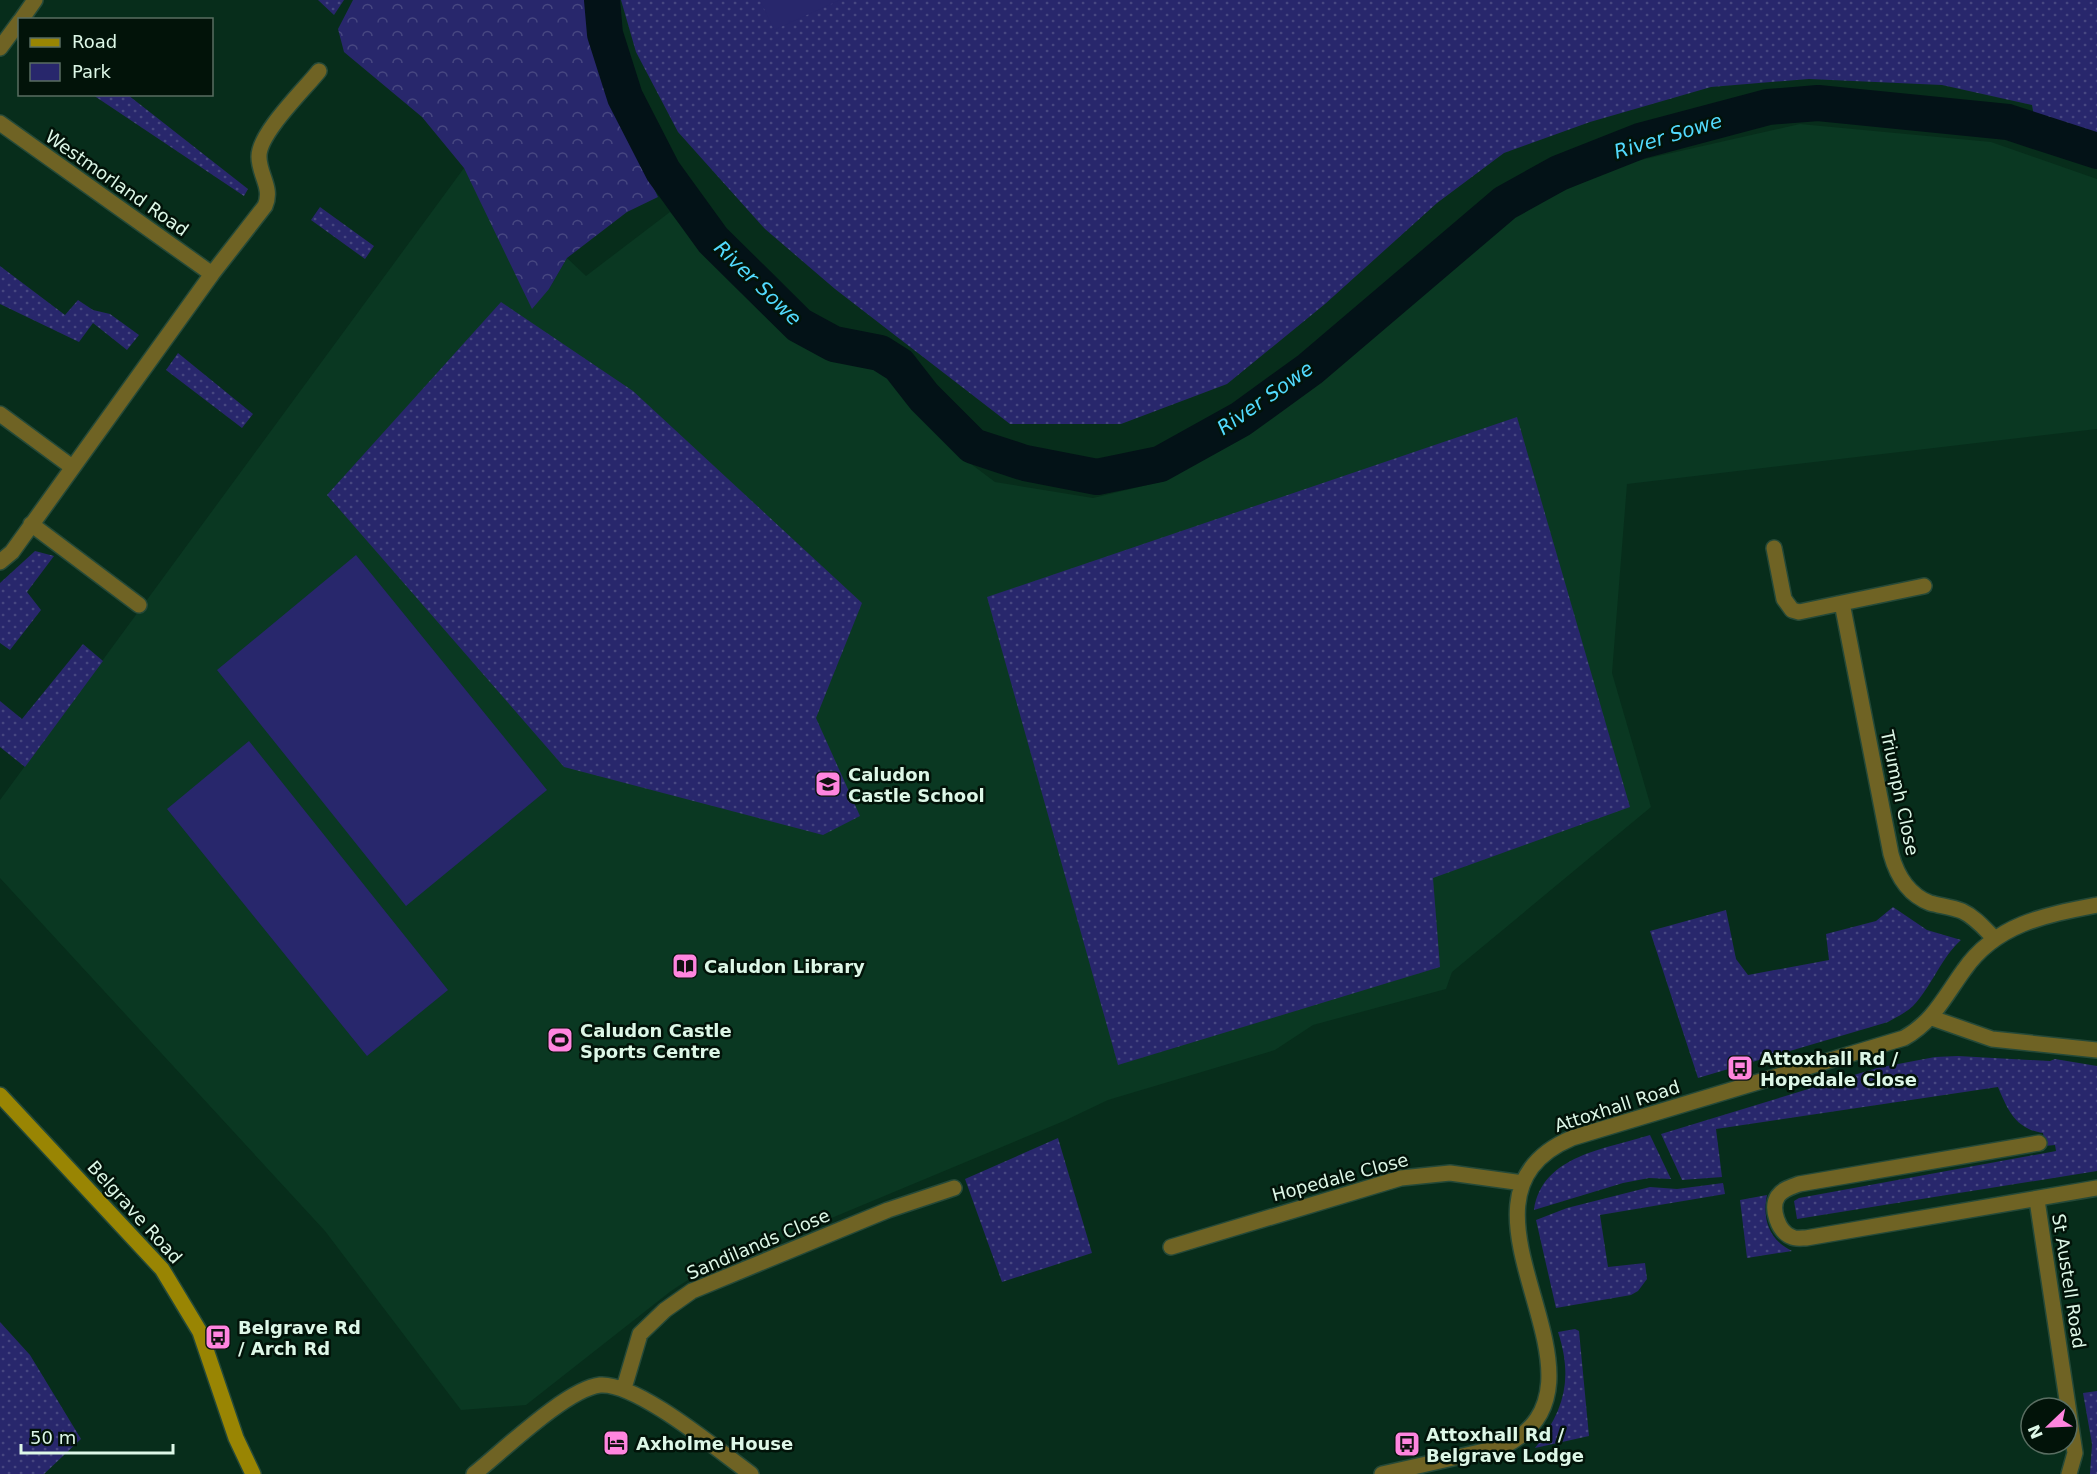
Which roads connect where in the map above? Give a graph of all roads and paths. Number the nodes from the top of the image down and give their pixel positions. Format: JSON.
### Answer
{"nodes":[{"id":1,"x":35,"y":0,"type":"edge"},
{"id":2,"x":22,"y":18,"type":"edge"},
{"id":3,"x":18,"y":23,"type":"edge"},
{"id":4,"x":0,"y":48,"type":"edge"},
{"id":5,"x":319,"y":71,"type":"dead end"},
{"id":6,"x":0,"y":123,"type":"edge"},
{"id":7,"x":212,"y":274,"type":"junction"},
{"id":8,"x":0,"y":414,"type":"edge"},
{"id":9,"x":72,"y":467,"type":"junction"},
{"id":10,"x":31,"y":524,"type":"junction"},
{"id":11,"x":1774,"y":548,"type":"dead end"},
{"id":12,"x":0,"y":562,"type":"edge"},
{"id":13,"x":1924,"y":586,"type":"dead end"},
{"id":14,"x":1842,"y":603,"type":"junction"},
{"id":15,"x":139,"y":605,"type":"dead end"},
{"id":16,"x":2097,"y":905,"type":"edge"},
{"id":17,"x":1994,"y":938,"type":"junction"},
{"id":18,"x":1932,"y":1018,"type":"junction"},
{"id":19,"x":2097,"y":1050,"type":"edge"},
{"id":20,"x":0,"y":1095,"type":"edge"},
{"id":21,"x":2039,"y":1143,"type":"dead end"},
{"id":22,"x":1523,"y":1183,"type":"junction"},
{"id":23,"x":954,"y":1188,"type":"dead end"},
{"id":24,"x":2097,"y":1188,"type":"edge"},
{"id":25,"x":2037,"y":1200,"type":"junction"},
{"id":26,"x":1171,"y":1247,"type":"dead end"},
{"id":27,"x":624,"y":1388,"type":"junction"},
{"id":28,"x":253,"y":1474,"type":"edge"},
{"id":29,"x":474,"y":1474,"type":"edge"},
{"id":30,"x":751,"y":1474,"type":"edge"},
{"id":31,"x":1382,"y":1474,"type":"edge"},
{"id":32,"x":2069,"y":1474,"type":"edge"}],
"edges":[{"from":1,"to":2,"type":"street"},
{"from":3,"to":4,"type":"street"},
{"from":5,"to":7,"type":"street"},
{"from":6,"to":7,"type":"street","name":"Westmorland Road"},
{"from":7,"to":9,"type":"street"},
{"from":8,"to":9,"type":"street"},
{"from":9,"to":10,"type":"street"},
{"from":10,"to":12,"type":"street"},
{"from":10,"to":15,"type":"street"},
{"from":11,"to":14,"type":"street"},
{"from":13,"to":14,"type":"street"},
{"from":14,"to":17,"type":"street","name":"Triumph Close"},
{"from":16,"to":17,"type":"street"},
{"from":17,"to":18,"type":"street"},
{"from":18,"to":19,"type":"street"},
{"from":18,"to":22,"type":"street","name":"Attoxhall Road"},
{"from":20,"to":28,"type":"street","name":"Belgrave Road"},
{"from":21,"to":25,"type":"street"},
{"from":22,"to":26,"type":"street","name":"Hopedale Close"},
{"from":22,"to":31,"type":"street","name":"Attoxhall Road"},
{"from":23,"to":27,"type":"street","name":"Sandilands Close"},
{"from":24,"to":25,"type":"street"},
{"from":25,"to":32,"type":"street","name":"St Austell Road"},
{"from":27,"to":29,"type":"street"},
{"from":27,"to":30,"type":"street"}]}
